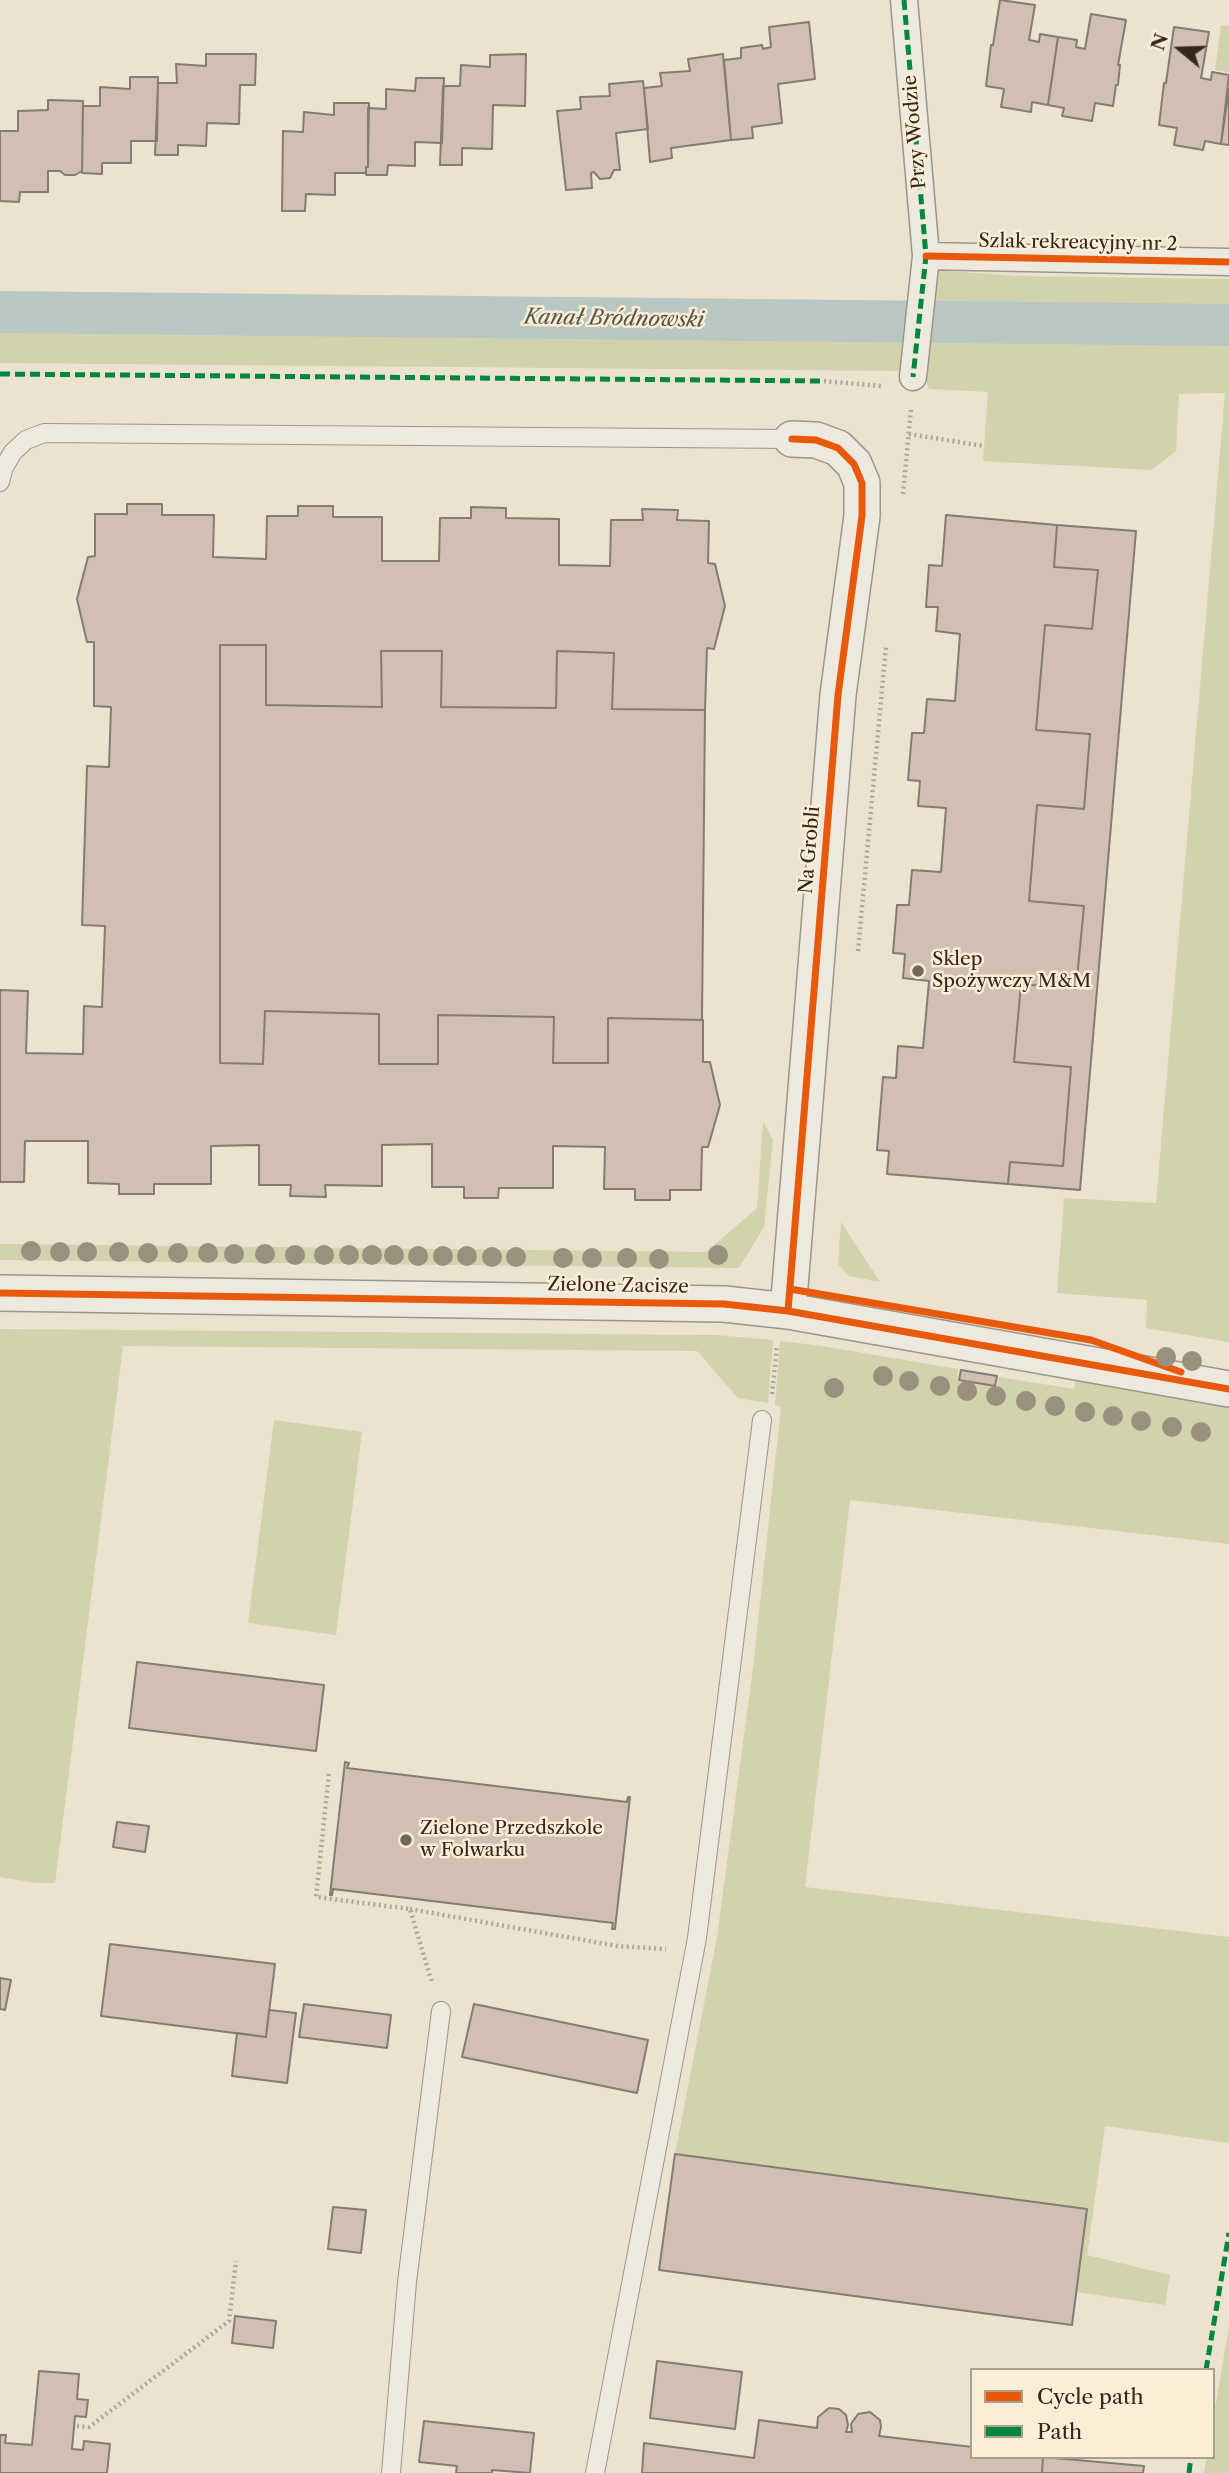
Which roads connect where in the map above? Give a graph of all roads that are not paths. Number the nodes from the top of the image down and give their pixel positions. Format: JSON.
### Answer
{"nodes":[{"id":1,"x":904,"y":0,"type":"edge"},
{"id":2,"x":926,"y":260,"type":"junction"},
{"id":3,"x":1229,"y":262,"type":"edge"},
{"id":4,"x":913,"y":383,"type":"road end"},
{"id":5,"x":792,"y":439,"type":"joint"},
{"id":6,"x":0,"y":482,"type":"edge"},
{"id":7,"x":0,"y":1293,"type":"edge"},
{"id":8,"x":783,"y":1323,"type":"junction"},
{"id":9,"x":1229,"y":1389,"type":"edge"},
{"id":10,"x":762,"y":1420,"type":"road end"},
{"id":11,"x":441,"y":2011,"type":"road end"},
{"id":12,"x":391,"y":2473,"type":"edge"},
{"id":13,"x":594,"y":2473,"type":"edge"}],
"edges":[{"from":1,"to":2,"type":"street","name":"Przy Wodzie"},
{"from":2,"to":3,"type":"street","name":"Szlak rekreacyjny nr 2"},
{"from":2,"to":4,"type":"street","name":"Przy Wodzie"},
{"from":5,"to":6,"type":"lane"},
{"from":5,"to":8,"type":"street","name":"Na Grobli"},
{"from":7,"to":8,"type":"street","name":"Zielone Zacisze"},
{"from":8,"to":9,"type":"street","name":"Zielone Zacisze"},
{"from":10,"to":13,"type":"lane"},
{"from":11,"to":12,"type":"lane"}]}
